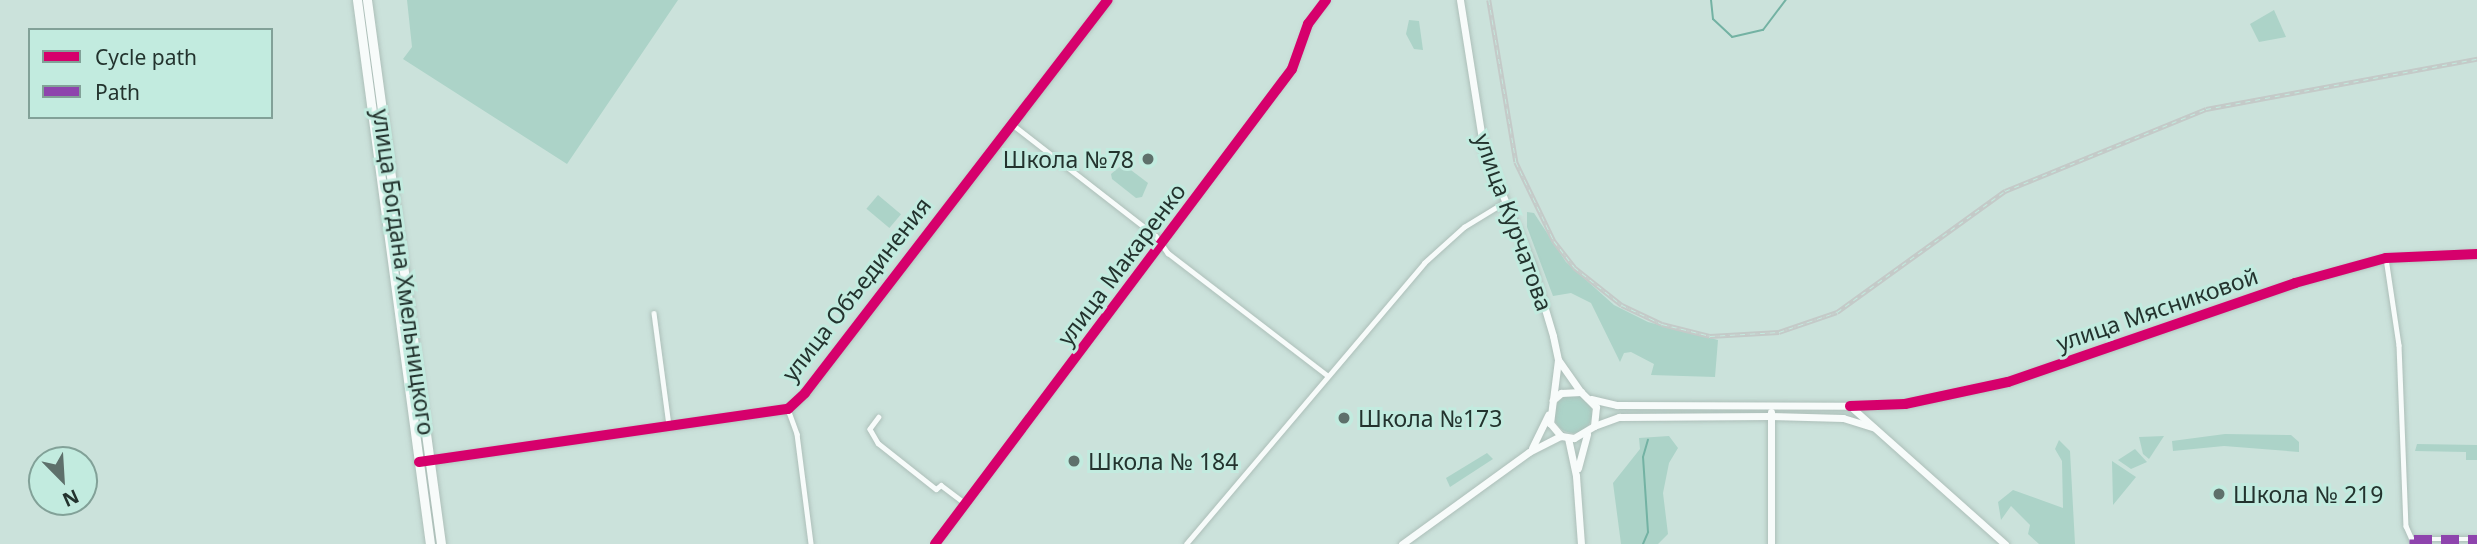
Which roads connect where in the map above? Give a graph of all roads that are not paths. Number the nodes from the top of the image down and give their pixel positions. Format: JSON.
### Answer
{"nodes":[{"id":1,"x":357,"y":0,"type":"edge"},
{"id":2,"x":367,"y":0,"type":"edge"},
{"id":3,"x":1108,"y":0,"type":"edge"},
{"id":4,"x":1326,"y":0,"type":"edge"},
{"id":5,"x":1460,"y":0,"type":"edge"},
{"id":6,"x":1011,"y":123,"type":"junction"},
{"id":7,"x":1506,"y":202,"type":"junction"},
{"id":8,"x":391,"y":215,"type":"junction"},
{"id":9,"x":1162,"y":247,"type":"junction"},
{"id":10,"x":2477,"y":254,"type":"edge"},
{"id":11,"x":2386,"y":258,"type":"junction"},
{"id":12,"x":654,"y":313,"type":"dead end"},
{"id":13,"x":1558,"y":360,"type":"junction"},
{"id":14,"x":1327,"y":376,"type":"junction"},
{"id":15,"x":1581,"y":392,"type":"junction"},
{"id":16,"x":1591,"y":398,"type":"junction"},
{"id":17,"x":1553,"y":400,"type":"junction"},
{"id":18,"x":1771,"y":406,"type":"junction"},
{"id":19,"x":1850,"y":406,"type":"junction"},
{"id":20,"x":788,"y":409,"type":"junction"},
{"id":21,"x":1548,"y":414,"type":"junction"},
{"id":22,"x":1771,"y":416,"type":"junction"},
{"id":23,"x":879,"y":417,"type":"dead end"},
{"id":24,"x":669,"y":426,"type":"junction"},
{"id":25,"x":1594,"y":426,"type":"junction"},
{"id":26,"x":1877,"y":428,"type":"junction"},
{"id":27,"x":1587,"y":434,"type":"junction"},
{"id":28,"x":1564,"y":437,"type":"junction"},
{"id":29,"x":1530,"y":452,"type":"junction"},
{"id":30,"x":424,"y":461,"type":"junction"},
{"id":31,"x":1576,"y":476,"type":"junction"},
{"id":32,"x":966,"y":504,"type":"junction"},
{"id":33,"x":2477,"y":539,"type":"edge"},
{"id":34,"x":2414,"y":542,"type":"edge"},
{"id":35,"x":430,"y":544,"type":"edge"},
{"id":36,"x":441,"y":544,"type":"edge"},
{"id":37,"x":811,"y":544,"type":"edge"},
{"id":38,"x":935,"y":544,"type":"edge"},
{"id":39,"x":1186,"y":544,"type":"edge"},
{"id":40,"x":1402,"y":544,"type":"edge"},
{"id":41,"x":1581,"y":544,"type":"edge"},
{"id":42,"x":1771,"y":544,"type":"edge"},
{"id":43,"x":2005,"y":544,"type":"edge"}],
"edges":[{"from":1,"to":8,"type":"highway","name":"улица Богдана Хмельницкого"},
{"from":2,"to":8,"type":"highway","name":"улица Богдана Хмельницкого"},
{"from":3,"to":6,"type":"street","name":"улица Объединения"},
{"from":4,"to":9,"type":"street","name":"улица Макаренко"},
{"from":5,"to":7,"type":"street","name":"улица Курчатова"},
{"from":6,"to":9,"type":"street"},
{"from":6,"to":20,"type":"street","name":"улица Объединения"},
{"from":7,"to":13,"type":"street","name":"улица Курчатова"},
{"from":7,"to":14,"type":"street"},
{"from":8,"to":30,"type":"highway","name":"улица Богдана Хмельницкого"},
{"from":9,"to":14,"type":"street"},
{"from":9,"to":32,"type":"street","name":"улица Макаренко"},
{"from":10,"to":11,"type":"street","name":"улица Мясниковой"},
{"from":11,"to":19,"type":"street","name":"улица Мясниковой"},
{"from":11,"to":34,"type":"street"},
{"from":12,"to":24,"type":"street"},
{"from":13,"to":15,"type":"street","name":"улица Курчатова"},
{"from":13,"to":17,"type":"street","name":"улица Курчатова"},
{"from":14,"to":39,"type":"street"},
{"from":15,"to":16,"type":"street"},
{"from":15,"to":17,"type":"street"},
{"from":16,"to":18,"type":"street","name":"улица Мясниковой"},
{"from":16,"to":25,"type":"street"},
{"from":17,"to":21,"type":"street"},
{"from":18,"to":19,"type":"street","name":"улица Мясниковой"},
{"from":18,"to":22,"type":"street"},
{"from":19,"to":26,"type":"street"},
{"from":20,"to":24,"type":"street","name":"улица Объединения"},
{"from":20,"to":37,"type":"street"},
{"from":21,"to":28,"type":"street"},
{"from":21,"to":29,"type":"street"},
{"from":22,"to":25,"type":"street"},
{"from":22,"to":26,"type":"street"},
{"from":22,"to":42,"type":"street"},
{"from":23,"to":32,"type":"street"},
{"from":24,"to":30,"type":"street","name":"улица Объединения"},
{"from":25,"to":27,"type":"street"},
{"from":26,"to":43,"type":"street"},
{"from":27,"to":28,"type":"street"},
{"from":27,"to":31,"type":"street"},
{"from":28,"to":29,"type":"street"},
{"from":28,"to":31,"type":"street"},
{"from":29,"to":40,"type":"street"},
{"from":30,"to":35,"type":"highway","name":"улица Богдана Хмельницкого"},
{"from":30,"to":36,"type":"highway","name":"улица Богдана Хмельницкого"},
{"from":31,"to":41,"type":"street"},
{"from":32,"to":38,"type":"street","name":"улица Макаренко"},
{"from":33,"to":34,"type":"street"}]}
